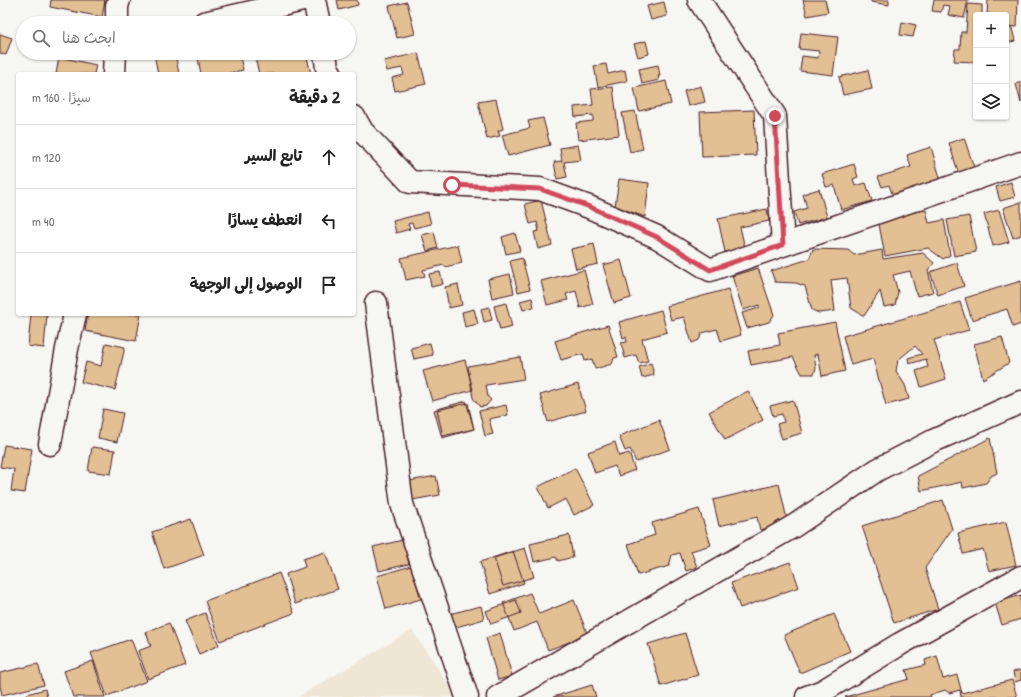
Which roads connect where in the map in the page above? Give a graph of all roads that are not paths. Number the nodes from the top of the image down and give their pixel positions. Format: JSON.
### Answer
{"nodes":[{"id":1,"x":119,"y":0,"type":"edge"},
{"id":2,"x":303,"y":0,"type":"edge"},
{"id":3,"x":314,"y":0,"type":"edge"},
{"id":4,"x":699,"y":0,"type":"edge"},
{"id":5,"x":116,"y":16,"type":"edge"},
{"id":6,"x":234,"y":16,"type":"edge"},
{"id":7,"x":317,"y":16,"type":"edge"},
{"id":8,"x":115,"y":60,"type":"edge"},
{"id":9,"x":326,"y":60,"type":"edge"},
{"id":10,"x":114,"y":72,"type":"edge"},
{"id":11,"x":330,"y":72,"type":"edge"},
{"id":12,"x":356,"y":120,"type":"edge"},
{"id":13,"x":1021,"y":163,"type":"edge"},
{"id":14,"x":783,"y":245,"type":"junction"},
{"id":15,"x":376,"y":303,"type":"dead end"},
{"id":16,"x":75,"y":316,"type":"edge"},
{"id":17,"x":1021,"y":402,"type":"edge"},
{"id":18,"x":50,"y":444,"type":"dead end"},
{"id":19,"x":1021,"y":577,"type":"edge"},
{"id":20,"x":466,"y":697,"type":"edge"},
{"id":21,"x":498,"y":697,"type":"edge"},
{"id":22,"x":807,"y":697,"type":"edge"}],
"edges":[{"from":1,"to":5,"type":"street"},
{"from":2,"to":6,"type":"street"},
{"from":3,"to":7,"type":"street"},
{"from":4,"to":14,"type":"street"},
{"from":8,"to":10,"type":"street"},
{"from":9,"to":11,"type":"street"},
{"from":12,"to":14,"type":"street"},
{"from":13,"to":14,"type":"street"},
{"from":15,"to":20,"type":"street"},
{"from":16,"to":18,"type":"street"},
{"from":17,"to":21,"type":"street"},
{"from":19,"to":22,"type":"street"}]}
